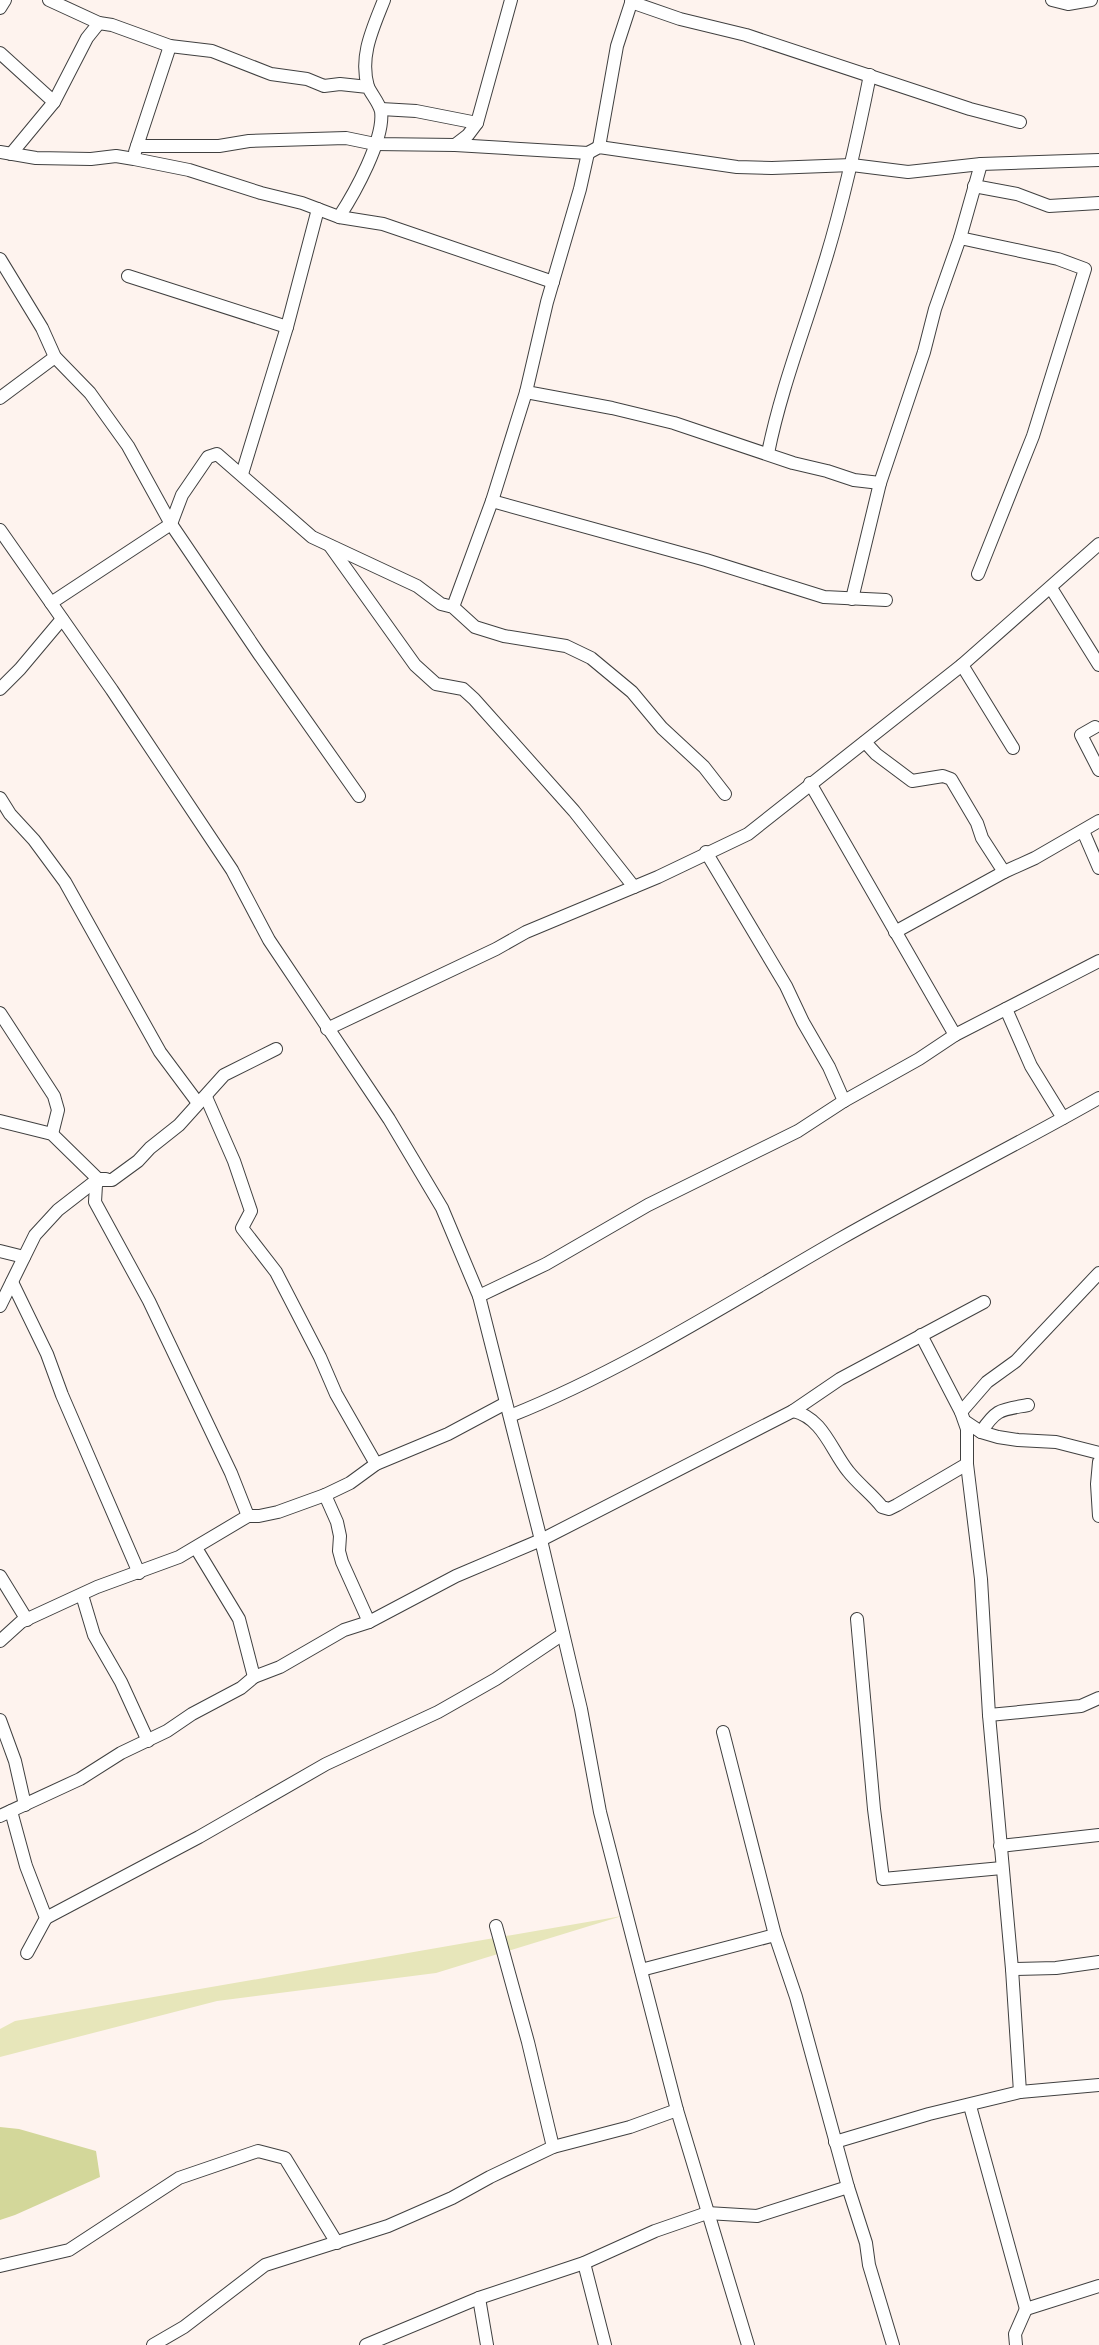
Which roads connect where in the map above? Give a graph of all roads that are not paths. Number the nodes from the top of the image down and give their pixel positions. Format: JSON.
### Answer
{"nodes":[{"id":1,"x":5,"y":0,"type":"edge"},
{"id":2,"x":49,"y":0,"type":"edge"},
{"id":3,"x":384,"y":0,"type":"edge"},
{"id":4,"x":511,"y":0,"type":"edge"},
{"id":5,"x":1052,"y":0,"type":"edge"},
{"id":6,"x":1091,"y":0,"type":"edge"},
{"id":7,"x":632,"y":1,"type":"edge"},
{"id":8,"x":0,"y":8,"type":"edge"},
{"id":9,"x":99,"y":23,"type":"junction"},
{"id":10,"x":170,"y":46,"type":"junction"},
{"id":11,"x":0,"y":53,"type":"edge"},
{"id":12,"x":870,"y":75,"type":"junction"},
{"id":13,"x":368,"y":87,"type":"junction"},
{"id":14,"x":54,"y":102,"type":"junction"},
{"id":15,"x":381,"y":109,"type":"junction"},
{"id":16,"x":1020,"y":122,"type":"dead end"},
{"id":17,"x":477,"y":123,"type":"junction"},
{"id":18,"x":375,"y":144,"type":"junction"},
{"id":19,"x":455,"y":145,"type":"junction"},
{"id":20,"x":594,"y":150,"type":"junction"},
{"id":21,"x":5,"y":153,"type":"edge"},
{"id":22,"x":135,"y":153,"type":"junction"},
{"id":23,"x":1099,"y":160,"type":"edge"},
{"id":24,"x":981,"y":164,"type":"junction"},
{"id":25,"x":852,"y":165,"type":"junction"},
{"id":26,"x":974,"y":186,"type":"junction"},
{"id":27,"x":1099,"y":203,"type":"edge"},
{"id":28,"x":317,"y":209,"type":"junction"},
{"id":29,"x":339,"y":217,"type":"junction"},
{"id":30,"x":960,"y":238,"type":"junction"},
{"id":31,"x":0,"y":259,"type":"edge"},
{"id":32,"x":128,"y":276,"type":"dead end"},
{"id":33,"x":552,"y":282,"type":"junction"},
{"id":34,"x":287,"y":327,"type":"junction"},
{"id":35,"x":54,"y":358,"type":"junction"},
{"id":36,"x":526,"y":392,"type":"junction"},
{"id":37,"x":0,"y":398,"type":"edge"},
{"id":38,"x":768,"y":453,"type":"junction"},
{"id":39,"x":242,"y":474,"type":"junction"},
{"id":40,"x":880,"y":482,"type":"junction"},
{"id":41,"x":492,"y":501,"type":"junction"},
{"id":42,"x":171,"y":524,"type":"junction"},
{"id":43,"x":0,"y":530,"type":"edge"},
{"id":44,"x":1099,"y":544,"type":"edge"},
{"id":45,"x":330,"y":546,"type":"junction"},
{"id":46,"x":978,"y":574,"type":"dead end"},
{"id":47,"x":1051,"y":588,"type":"junction"},
{"id":48,"x":852,"y":598,"type":"junction"},
{"id":49,"x":886,"y":600,"type":"dead end"},
{"id":50,"x":51,"y":603,"type":"junction"},
{"id":51,"x":453,"y":607,"type":"junction"},
{"id":52,"x":61,"y":619,"type":"junction"},
{"id":53,"x":962,"y":665,"type":"junction"},
{"id":54,"x":1099,"y":665,"type":"edge"},
{"id":55,"x":0,"y":689,"type":"edge"},
{"id":56,"x":1095,"y":727,"type":"dead end"},
{"id":57,"x":864,"y":742,"type":"junction"},
{"id":58,"x":1013,"y":748,"type":"dead end"},
{"id":59,"x":1099,"y":770,"type":"edge"},
{"id":60,"x":810,"y":783,"type":"junction"},
{"id":61,"x":725,"y":794,"type":"dead end"},
{"id":62,"x":359,"y":796,"type":"dead end"},
{"id":63,"x":0,"y":799,"type":"edge"},
{"id":64,"x":1099,"y":821,"type":"edge"},
{"id":65,"x":1083,"y":831,"type":"junction"},
{"id":66,"x":706,"y":852,"type":"junction"},
{"id":67,"x":1099,"y":867,"type":"edge"},
{"id":68,"x":1004,"y":872,"type":"junction"},
{"id":69,"x":634,"y":887,"type":"junction"},
{"id":70,"x":895,"y":932,"type":"junction"},
{"id":71,"x":1099,"y":961,"type":"edge"},
{"id":72,"x":1006,"y":1009,"type":"junction"},
{"id":73,"x":0,"y":1013,"type":"edge"},
{"id":74,"x":327,"y":1029,"type":"junction"},
{"id":75,"x":955,"y":1035,"type":"junction"},
{"id":76,"x":276,"y":1049,"type":"dead end"},
{"id":77,"x":1099,"y":1098,"type":"edge"},
{"id":78,"x":202,"y":1100,"type":"junction"},
{"id":79,"x":844,"y":1101,"type":"junction"},
{"id":80,"x":1063,"y":1118,"type":"junction"},
{"id":81,"x":0,"y":1121,"type":"edge"},
{"id":82,"x":52,"y":1134,"type":"junction"},
{"id":83,"x":98,"y":1179,"type":"junction"},
{"id":84,"x":112,"y":1180,"type":"junction"},
{"id":85,"x":0,"y":1251,"type":"edge"},
{"id":86,"x":24,"y":1257,"type":"junction"},
{"id":87,"x":1099,"y":1273,"type":"edge"},
{"id":88,"x":12,"y":1282,"type":"junction"},
{"id":89,"x":479,"y":1296,"type":"junction"},
{"id":90,"x":984,"y":1301,"type":"dead end"},
{"id":91,"x":0,"y":1306,"type":"edge"},
{"id":92,"x":921,"y":1335,"type":"junction"},
{"id":93,"x":1028,"y":1405,"type":"dead end"},
{"id":94,"x":508,"y":1410,"type":"junction"},
{"id":95,"x":793,"y":1411,"type":"junction"},
{"id":96,"x":964,"y":1417,"type":"junction"},
{"id":97,"x":981,"y":1432,"type":"junction"},
{"id":98,"x":1099,"y":1453,"type":"edge"},
{"id":99,"x":1099,"y":1462,"type":"edge"},
{"id":100,"x":376,"y":1464,"type":"junction"},
{"id":101,"x":967,"y":1465,"type":"junction"},
{"id":102,"x":325,"y":1494,"type":"junction"},
{"id":103,"x":248,"y":1516,"type":"junction"},
{"id":104,"x":1099,"y":1516,"type":"edge"},
{"id":105,"x":541,"y":1541,"type":"junction"},
{"id":106,"x":196,"y":1548,"type":"junction"},
{"id":107,"x":139,"y":1573,"type":"junction"},
{"id":108,"x":0,"y":1576,"type":"edge"},
{"id":109,"x":82,"y":1595,"type":"junction"},
{"id":110,"x":858,"y":1619,"type":"dead end"},
{"id":111,"x":27,"y":1620,"type":"junction"},
{"id":112,"x":369,"y":1622,"type":"junction"},
{"id":113,"x":563,"y":1634,"type":"junction"},
{"id":114,"x":0,"y":1641,"type":"edge"},
{"id":115,"x":254,"y":1677,"type":"junction"},
{"id":116,"x":1099,"y":1699,"type":"edge"},
{"id":117,"x":989,"y":1715,"type":"junction"},
{"id":118,"x":0,"y":1720,"type":"edge"},
{"id":119,"x":723,"y":1732,"type":"dead end"},
{"id":120,"x":148,"y":1741,"type":"junction"},
{"id":121,"x":25,"y":1805,"type":"junction"},
{"id":122,"x":5,"y":1814,"type":"edge"},
{"id":123,"x":1099,"y":1835,"type":"edge"},
{"id":124,"x":1000,"y":1846,"type":"junction"},
{"id":125,"x":1002,"y":1868,"type":"junction"},
{"id":126,"x":46,"y":1918,"type":"junction"},
{"id":127,"x":496,"y":1926,"type":"dead end"},
{"id":128,"x":775,"y":1935,"type":"junction"},
{"id":129,"x":27,"y":1953,"type":"dead end"},
{"id":130,"x":1099,"y":1962,"type":"edge"},
{"id":131,"x":1012,"y":1969,"type":"junction"},
{"id":132,"x":641,"y":1970,"type":"junction"},
{"id":133,"x":1099,"y":2085,"type":"edge"},
{"id":134,"x":1020,"y":2092,"type":"junction"},
{"id":135,"x":970,"y":2106,"type":"junction"},
{"id":136,"x":677,"y":2110,"type":"junction"},
{"id":137,"x":835,"y":2142,"type":"junction"},
{"id":138,"x":553,"y":2147,"type":"junction"},
{"id":139,"x":848,"y":2187,"type":"junction"},
{"id":140,"x":707,"y":2213,"type":"junction"},
{"id":141,"x":337,"y":2243,"type":"junction"},
{"id":142,"x":584,"y":2263,"type":"junction"},
{"id":143,"x":0,"y":2266,"type":"edge"},
{"id":144,"x":1099,"y":2286,"type":"edge"},
{"id":145,"x":479,"y":2298,"type":"junction"},
{"id":146,"x":1026,"y":2309,"type":"junction"},
{"id":147,"x":153,"y":2345,"type":"edge"},
{"id":148,"x":366,"y":2345,"type":"edge"},
{"id":149,"x":487,"y":2345,"type":"edge"},
{"id":150,"x":605,"y":2345,"type":"edge"},
{"id":151,"x":748,"y":2345,"type":"edge"},
{"id":152,"x":893,"y":2345,"type":"edge"},
{"id":153,"x":1016,"y":2345,"type":"edge"}],
"edges":[{"from":1,"to":8,"type":"street"},
{"from":2,"to":9,"type":"street"},
{"from":3,"to":13,"type":"street"},
{"from":4,"to":17,"type":"street"},
{"from":5,"to":6,"type":"street"},
{"from":7,"to":12,"type":"street"},
{"from":7,"to":20,"type":"street"},
{"from":9,"to":10,"type":"street"},
{"from":9,"to":14,"type":"street"},
{"from":10,"to":13,"type":"street"},
{"from":10,"to":22,"type":"street"},
{"from":11,"to":14,"type":"street"},
{"from":12,"to":16,"type":"street"},
{"from":12,"to":25,"type":"street"},
{"from":13,"to":15,"type":"street"},
{"from":14,"to":21,"type":"street"},
{"from":15,"to":17,"type":"street"},
{"from":15,"to":18,"type":"street"},
{"from":17,"to":19,"type":"street"},
{"from":18,"to":19,"type":"street"},
{"from":18,"to":22,"type":"street"},
{"from":18,"to":29,"type":"street"},
{"from":19,"to":20,"type":"street"},
{"from":20,"to":25,"type":"street"},
{"from":20,"to":33,"type":"street"},
{"from":21,"to":22,"type":"street"},
{"from":22,"to":28,"type":"street"},
{"from":23,"to":24,"type":"street"},
{"from":24,"to":25,"type":"street"},
{"from":24,"to":26,"type":"street"},
{"from":25,"to":38,"type":"street"},
{"from":26,"to":27,"type":"street"},
{"from":26,"to":30,"type":"street"},
{"from":28,"to":29,"type":"street"},
{"from":28,"to":34,"type":"street"},
{"from":29,"to":33,"type":"street"},
{"from":30,"to":40,"type":"street"},
{"from":30,"to":46,"type":"street"},
{"from":31,"to":35,"type":"street"},
{"from":32,"to":34,"type":"street"},
{"from":33,"to":36,"type":"street"},
{"from":34,"to":39,"type":"street"},
{"from":35,"to":37,"type":"street"},
{"from":35,"to":42,"type":"street"},
{"from":36,"to":38,"type":"street"},
{"from":36,"to":41,"type":"street"},
{"from":38,"to":40,"type":"street"},
{"from":39,"to":42,"type":"street"},
{"from":39,"to":45,"type":"street"},
{"from":40,"to":48,"type":"street"},
{"from":41,"to":48,"type":"street"},
{"from":41,"to":51,"type":"street"},
{"from":42,"to":50,"type":"street"},
{"from":42,"to":62,"type":"street"},
{"from":43,"to":50,"type":"street"},
{"from":44,"to":47,"type":"street"},
{"from":45,"to":51,"type":"street"},
{"from":45,"to":69,"type":"street"},
{"from":47,"to":53,"type":"street"},
{"from":47,"to":54,"type":"street"},
{"from":48,"to":49,"type":"street"},
{"from":50,"to":52,"type":"street"},
{"from":51,"to":61,"type":"street"},
{"from":52,"to":55,"type":"street"},
{"from":52,"to":74,"type":"street"},
{"from":53,"to":57,"type":"street"},
{"from":53,"to":58,"type":"street"},
{"from":56,"to":59,"type":"street"},
{"from":57,"to":60,"type":"street"},
{"from":57,"to":68,"type":"street"},
{"from":60,"to":66,"type":"street"},
{"from":60,"to":70,"type":"street"},
{"from":63,"to":78,"type":"street"},
{"from":64,"to":65,"type":"street"},
{"from":65,"to":67,"type":"street"},
{"from":65,"to":68,"type":"street"},
{"from":66,"to":69,"type":"street"},
{"from":66,"to":79,"type":"street"},
{"from":68,"to":70,"type":"street"},
{"from":69,"to":74,"type":"street"},
{"from":70,"to":75,"type":"street"},
{"from":71,"to":72,"type":"street"},
{"from":72,"to":75,"type":"street"},
{"from":72,"to":80,"type":"street"},
{"from":73,"to":82,"type":"street"},
{"from":74,"to":89,"type":"street"},
{"from":75,"to":79,"type":"street"},
{"from":76,"to":78,"type":"street"},
{"from":77,"to":80,"type":"street"},
{"from":78,"to":84,"type":"street"},
{"from":78,"to":100,"type":"street"},
{"from":79,"to":89,"type":"street"},
{"from":80,"to":94,"type":"street"},
{"from":81,"to":82,"type":"street"},
{"from":82,"to":83,"type":"street"},
{"from":83,"to":84,"type":"street"},
{"from":83,"to":86,"type":"street"},
{"from":84,"to":103,"type":"street"},
{"from":85,"to":86,"type":"street"},
{"from":86,"to":88,"type":"street"},
{"from":87,"to":96,"type":"street"},
{"from":88,"to":91,"type":"street"},
{"from":88,"to":107,"type":"street"},
{"from":89,"to":94,"type":"street"},
{"from":90,"to":92,"type":"street"},
{"from":92,"to":95,"type":"street"},
{"from":92,"to":96,"type":"street"},
{"from":93,"to":97,"type":"street"},
{"from":94,"to":100,"type":"street"},
{"from":94,"to":105,"type":"street"},
{"from":95,"to":101,"type":"street"},
{"from":95,"to":105,"type":"street"},
{"from":96,"to":97,"type":"street"},
{"from":96,"to":101,"type":"street"},
{"from":97,"to":98,"type":"street"},
{"from":99,"to":104,"type":"street"},
{"from":100,"to":102,"type":"street"},
{"from":101,"to":117,"type":"street"},
{"from":102,"to":103,"type":"street"},
{"from":102,"to":112,"type":"street"},
{"from":103,"to":106,"type":"street"},
{"from":105,"to":112,"type":"street"},
{"from":105,"to":113,"type":"street"},
{"from":106,"to":107,"type":"street"},
{"from":106,"to":115,"type":"street"},
{"from":107,"to":109,"type":"street"},
{"from":108,"to":111,"type":"street"},
{"from":109,"to":111,"type":"street"},
{"from":109,"to":120,"type":"street"},
{"from":110,"to":125,"type":"street"},
{"from":111,"to":114,"type":"street"},
{"from":112,"to":115,"type":"street"},
{"from":113,"to":126,"type":"street"},
{"from":113,"to":132,"type":"street"},
{"from":115,"to":120,"type":"street"},
{"from":116,"to":117,"type":"street"},
{"from":117,"to":124,"type":"street"},
{"from":118,"to":121,"type":"street"},
{"from":119,"to":128,"type":"street"},
{"from":120,"to":121,"type":"street"},
{"from":121,"to":122,"type":"street"},
{"from":122,"to":126,"type":"street"},
{"from":123,"to":124,"type":"street"},
{"from":124,"to":125,"type":"street"},
{"from":125,"to":131,"type":"street"},
{"from":126,"to":129,"type":"street"},
{"from":127,"to":138,"type":"street"},
{"from":128,"to":132,"type":"street"},
{"from":128,"to":137,"type":"street"},
{"from":130,"to":131,"type":"street"},
{"from":131,"to":134,"type":"street"},
{"from":132,"to":136,"type":"street"},
{"from":133,"to":134,"type":"street"},
{"from":134,"to":135,"type":"street"},
{"from":135,"to":137,"type":"street"},
{"from":135,"to":146,"type":"street"},
{"from":136,"to":138,"type":"street"},
{"from":136,"to":140,"type":"street"},
{"from":137,"to":139,"type":"street"},
{"from":138,"to":141,"type":"street"},
{"from":139,"to":140,"type":"street"},
{"from":139,"to":152,"type":"street"},
{"from":140,"to":142,"type":"street"},
{"from":140,"to":151,"type":"street"},
{"from":141,"to":143,"type":"street"},
{"from":141,"to":147,"type":"street"},
{"from":142,"to":145,"type":"street"},
{"from":142,"to":150,"type":"street"},
{"from":144,"to":146,"type":"street"},
{"from":145,"to":148,"type":"street"},
{"from":145,"to":149,"type":"street"},
{"from":146,"to":153,"type":"street"}]}
